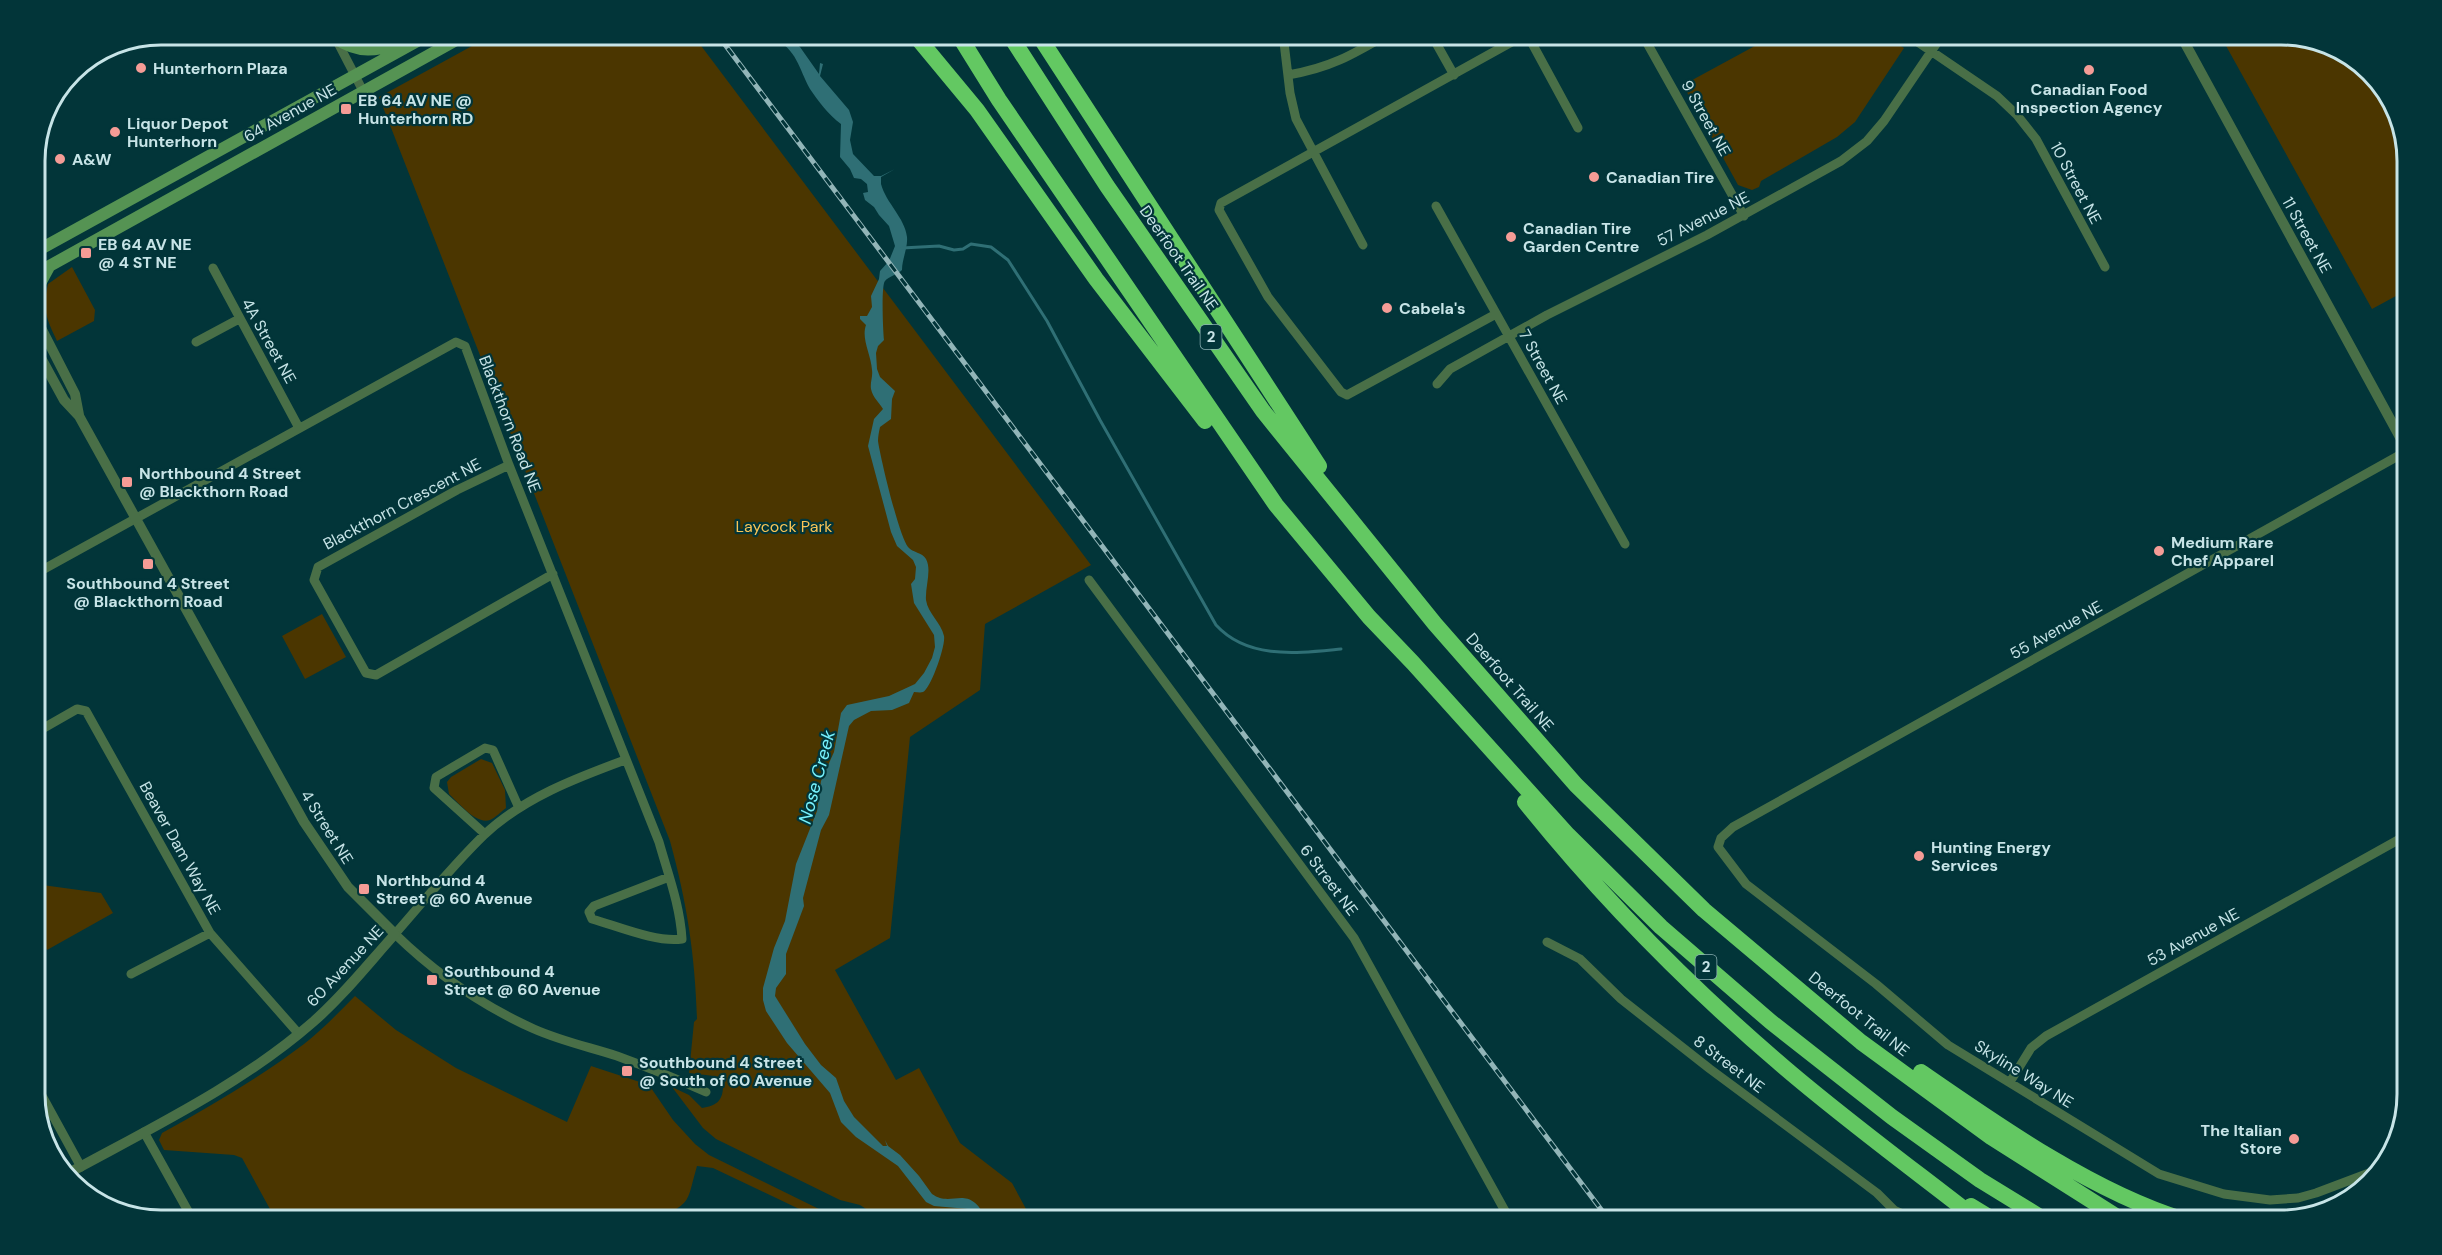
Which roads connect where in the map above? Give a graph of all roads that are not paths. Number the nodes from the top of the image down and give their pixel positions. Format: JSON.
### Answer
{"nodes":[{"id":1,"x":339,"y":45,"type":"edge"},
{"id":2,"x":347,"y":45,"type":"edge"},
{"id":3,"x":391,"y":45,"type":"edge"},
{"id":4,"x":411,"y":45,"type":"edge"},
{"id":5,"x":447,"y":45,"type":"edge"},
{"id":6,"x":924,"y":45,"type":"edge"},
{"id":7,"x":965,"y":45,"type":"edge"},
{"id":8,"x":1016,"y":45,"type":"edge"},
{"id":9,"x":1045,"y":45,"type":"edge"},
{"id":10,"x":1054,"y":45,"type":"edge"},
{"id":11,"x":1284,"y":45,"type":"edge"},
{"id":12,"x":1369,"y":45,"type":"edge"},
{"id":13,"x":1437,"y":45,"type":"edge"},
{"id":14,"x":1507,"y":45,"type":"edge"},
{"id":15,"x":1533,"y":45,"type":"edge"},
{"id":16,"x":1648,"y":45,"type":"edge"},
{"id":17,"x":1924,"y":45,"type":"edge"},
{"id":18,"x":1935,"y":45,"type":"edge"},
{"id":19,"x":2186,"y":45,"type":"edge"},
{"id":20,"x":1932,"y":50,"type":"junction"},
{"id":21,"x":1288,"y":75,"type":"junction"},
{"id":22,"x":1454,"y":75,"type":"junction"},
{"id":23,"x":355,"y":76,"type":"junction"},
{"id":24,"x":363,"y":91,"type":"junction"},
{"id":25,"x":1578,"y":128,"type":"dead end"},
{"id":26,"x":1110,"y":148,"type":"junction"},
{"id":27,"x":1313,"y":153,"type":"junction"},
{"id":28,"x":1436,"y":206,"type":"dead end"},
{"id":29,"x":1744,"y":216,"type":"junction"},
{"id":30,"x":45,"y":245,"type":"edge"},
{"id":31,"x":1364,"y":245,"type":"dead end"},
{"id":32,"x":50,"y":266,"type":"junction"},
{"id":33,"x":2105,"y":267,"type":"dead end"},
{"id":34,"x":213,"y":268,"type":"dead end"},
{"id":35,"x":45,"y":269,"type":"edge"},
{"id":36,"x":45,"y":275,"type":"edge"},
{"id":37,"x":1496,"y":315,"type":"junction"},
{"id":38,"x":239,"y":319,"type":"junction"},
{"id":39,"x":45,"y":336,"type":"edge"},
{"id":40,"x":1508,"y":336,"type":"junction"},
{"id":41,"x":196,"y":342,"type":"dead end"},
{"id":42,"x":45,"y":365,"type":"edge"},
{"id":43,"x":1437,"y":384,"type":"dead end"},
{"id":44,"x":79,"y":416,"type":"junction"},
{"id":45,"x":299,"y":428,"type":"junction"},
{"id":46,"x":1224,"y":430,"type":"junction"},
{"id":47,"x":2397,"y":433,"type":"edge"},
{"id":48,"x":2397,"y":457,"type":"edge"},
{"id":49,"x":509,"y":465,"type":"junction"},
{"id":50,"x":135,"y":519,"type":"junction"},
{"id":51,"x":1625,"y":544,"type":"dead end"},
{"id":52,"x":45,"y":568,"type":"edge"},
{"id":53,"x":553,"y":574,"type":"junction"},
{"id":54,"x":1089,"y":580,"type":"dead end"},
{"id":55,"x":1435,"y":624,"type":"junction"},
{"id":56,"x":1413,"y":663,"type":"junction"},
{"id":57,"x":45,"y":727,"type":"edge"},
{"id":58,"x":625,"y":760,"type":"junction"},
{"id":59,"x":519,"y":808,"type":"junction"},
{"id":60,"x":485,"y":834,"type":"junction"},
{"id":61,"x":1721,"y":838,"type":"joint"},
{"id":62,"x":2397,"y":841,"type":"edge"},
{"id":63,"x":669,"y":877,"type":"junction"},
{"id":64,"x":210,"y":933,"type":"junction"},
{"id":65,"x":394,"y":934,"type":"junction"},
{"id":66,"x":1547,"y":942,"type":"dead end"},
{"id":67,"x":131,"y":974,"type":"dead end"},
{"id":68,"x":298,"y":1033,"type":"junction"},
{"id":69,"x":1861,"y":1042,"type":"junction"},
{"id":70,"x":1787,"y":1070,"type":"junction"},
{"id":71,"x":2010,"y":1082,"type":"junction"},
{"id":72,"x":706,"y":1092,"type":"dead end"},
{"id":73,"x":45,"y":1101,"type":"edge"},
{"id":74,"x":144,"y":1132,"type":"junction"},
{"id":75,"x":81,"y":1167,"type":"junction"},
{"id":76,"x":74,"y":1170,"type":"edge"},
{"id":77,"x":2363,"y":1175,"type":"edge"},
{"id":78,"x":187,"y":1210,"type":"edge"},
{"id":79,"x":1504,"y":1210,"type":"edge"},
{"id":80,"x":1890,"y":1210,"type":"edge"},
{"id":81,"x":1964,"y":1210,"type":"edge"},
{"id":82,"x":1977,"y":1210,"type":"edge"},
{"id":83,"x":2027,"y":1210,"type":"edge"},
{"id":84,"x":2105,"y":1210,"type":"edge"},
{"id":85,"x":2157,"y":1210,"type":"edge"}],
"edges":[{"from":1,"to":23,"type":"street"},
{"from":2,"to":3,"type":"main road"},
{"from":4,"to":23,"type":"main road","name":"64 Avenue NE"},
{"from":5,"to":24,"type":"main road","name":"64 Avenue NE"},
{"from":6,"to":46,"type":"highway"},
{"from":7,"to":46,"type":"highway","number":"2"},
{"from":8,"to":55,"type":"highway","name":"Deerfoot Trail NE","number":"2"},
{"from":9,"to":26,"type":"highway"},
{"from":10,"to":26,"type":"highway"},
{"from":11,"to":21,"type":"street"},
{"from":12,"to":21,"type":"street"},
{"from":13,"to":22,"type":"street"},
{"from":14,"to":22,"type":"street"},
{"from":15,"to":25,"type":"street"},
{"from":16,"to":29,"type":"street","name":"9 Street NE"},
{"from":17,"to":20,"type":"street","name":"10 Street NE"},
{"from":18,"to":20,"type":"street","name":"57 Avenue NE"},
{"from":19,"to":47,"type":"street","name":"11 Street NE"},
{"from":20,"to":29,"type":"street","name":"57 Avenue NE"},
{"from":20,"to":33,"type":"street","name":"10 Street NE"},
{"from":21,"to":27,"type":"street"},
{"from":22,"to":27,"type":"street"},
{"from":23,"to":24,"type":"street"},
{"from":23,"to":30,"type":"main road","name":"64 Avenue NE"},
{"from":24,"to":32,"type":"main road","name":"64 Avenue NE"},
{"from":26,"to":55,"type":"highway"},
{"from":27,"to":31,"type":"street"},
{"from":27,"to":37,"type":"street"},
{"from":28,"to":37,"type":"street","name":"7 Street NE"},
{"from":29,"to":40,"type":"street","name":"57 Avenue NE"},
{"from":32,"to":35,"type":"main road","name":"64 Avenue NE"},
{"from":32,"to":36,"type":"main road"},
{"from":34,"to":38,"type":"street","name":"4A Street NE"},
{"from":37,"to":40,"type":"street","name":"7 Street NE"},
{"from":38,"to":41,"type":"street"},
{"from":38,"to":45,"type":"street","name":"4A Street NE"},
{"from":39,"to":44,"type":"street","name":"4 Street NE"},
{"from":40,"to":43,"type":"street","name":"57 Avenue NE"},
{"from":40,"to":51,"type":"street","name":"7 Street NE"},
{"from":42,"to":44,"type":"street","name":"4 Street NE"},
{"from":44,"to":50,"type":"street","name":"4 Street NE"},
{"from":45,"to":49,"type":"street","name":"Blackthorn Road NE"},
{"from":45,"to":50,"type":"street","name":"Blackthorn Road NE"},
{"from":46,"to":56,"type":"highway","number":"2"},
{"from":48,"to":61,"type":"street","name":"55 Avenue NE"},
{"from":49,"to":53,"type":"street","name":"Blackthorn Road NE"},
{"from":49,"to":53,"type":"street","name":"Blackthorn Crescent NE"},
{"from":50,"to":52,"type":"street","name":"Blackthorn Road NE"},
{"from":50,"to":65,"type":"street","name":"4 Street NE"},
{"from":53,"to":58,"type":"street","name":"Blackthorn Road NE"},
{"from":54,"to":79,"type":"street","name":"6 Street NE"},
{"from":55,"to":69,"type":"highway","name":"Deerfoot Trail NE","number":"2"},
{"from":56,"to":70,"type":"highway"},
{"from":56,"to":83,"type":"highway","number":"2"},
{"from":57,"to":64,"type":"street","name":"Beaver Dam Way NE"},
{"from":58,"to":59,"type":"street","name":"60 Avenue NE"},
{"from":58,"to":63,"type":"street","name":"Blackthorn Road NE"},
{"from":59,"to":60,"type":"street","name":"60 Avenue NE"},
{"from":59,"to":60,"type":"street"},
{"from":60,"to":65,"type":"street","name":"60 Avenue NE"},
{"from":61,"to":71,"type":"street","name":"Skyline Way NE"},
{"from":62,"to":71,"type":"street","name":"53 Avenue NE"},
{"from":63,"to":63,"type":"street","name":"Blackthorn Road NE"},
{"from":64,"to":67,"type":"street"},
{"from":64,"to":68,"type":"street","name":"Beaver Dam Way NE"},
{"from":65,"to":68,"type":"street","name":"60 Avenue NE"},
{"from":65,"to":72,"type":"street","name":"4 Street NE"},
{"from":66,"to":80,"type":"street","name":"8 Street NE"},
{"from":68,"to":74,"type":"street","name":"60 Avenue NE"},
{"from":69,"to":84,"type":"highway","name":"Deerfoot Trail NE","number":"2"},
{"from":69,"to":85,"type":"highway"},
{"from":70,"to":81,"type":"highway"},
{"from":70,"to":82,"type":"highway"},
{"from":71,"to":77,"type":"street","name":"Skyline Way NE"},
{"from":73,"to":75,"type":"street"},
{"from":74,"to":75,"type":"street","name":"60 Avenue NE"},
{"from":74,"to":78,"type":"street"},
{"from":75,"to":76,"type":"street","name":"60 Avenue NE"}]}
